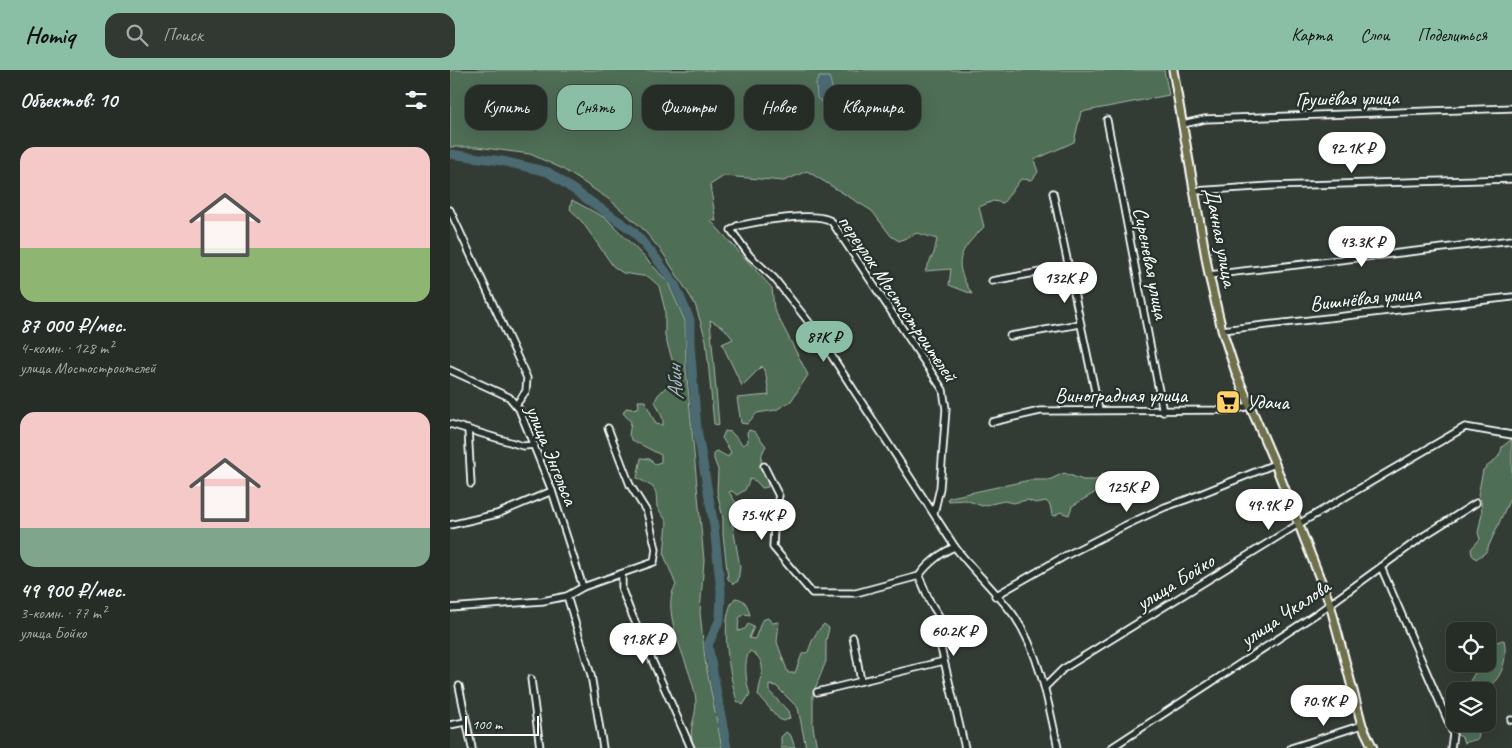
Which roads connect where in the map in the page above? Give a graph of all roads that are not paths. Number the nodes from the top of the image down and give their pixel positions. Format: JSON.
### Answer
{"nodes":[{"id":1,"x":1173,"y":70,"type":"edge"},
{"id":2,"x":1512,"y":108,"type":"edge"},
{"id":3,"x":1107,"y":120,"type":"dead end"},
{"id":4,"x":1183,"y":124,"type":"junction"},
{"id":5,"x":1512,"y":179,"type":"edge"},
{"id":6,"x":1194,"y":191,"type":"junction"},
{"id":7,"x":1053,"y":193,"type":"dead end"},
{"id":8,"x":450,"y":210,"type":"edge"},
{"id":9,"x":1512,"y":240,"type":"edge"},
{"id":10,"x":1067,"y":267,"type":"junction"},
{"id":11,"x":1209,"y":275,"type":"junction"},
{"id":12,"x":992,"y":281,"type":"dead end"},
{"id":13,"x":1512,"y":297,"type":"edge"},
{"id":14,"x":1080,"y":324,"type":"junction"},
{"id":15,"x":1222,"y":330,"type":"junction"},
{"id":16,"x":1010,"y":336,"type":"dead end"},
{"id":17,"x":450,"y":370,"type":"edge"},
{"id":18,"x":516,"y":405,"type":"junction"},
{"id":19,"x":1250,"y":406,"type":"junction"},
{"id":20,"x":1099,"y":410,"type":"junction"},
{"id":21,"x":1163,"y":412,"type":"junction"},
{"id":22,"x":992,"y":422,"type":"dead end"},
{"id":23,"x":450,"y":424,"type":"edge"},
{"id":24,"x":608,"y":428,"type":"dead end"},
{"id":25,"x":468,"y":429,"type":"junction"},
{"id":26,"x":1512,"y":435,"type":"edge"},
{"id":27,"x":535,"y":445,"type":"junction"},
{"id":28,"x":1275,"y":464,"type":"junction"},
{"id":29,"x":764,"y":466,"type":"dead end"},
{"id":30,"x":472,"y":484,"type":"dead end"},
{"id":31,"x":552,"y":491,"type":"junction"},
{"id":32,"x":1476,"y":503,"type":"dead end"},
{"id":33,"x":934,"y":513,"type":"junction"},
{"id":34,"x":1297,"y":525,"type":"junction"},
{"id":35,"x":450,"y":526,"type":"edge"},
{"id":36,"x":955,"y":547,"type":"junction"},
{"id":37,"x":1381,"y":567,"type":"junction"},
{"id":38,"x":622,"y":575,"type":"junction"},
{"id":39,"x":920,"y":576,"type":"junction"},
{"id":40,"x":583,"y":587,"type":"junction"},
{"id":41,"x":567,"y":596,"type":"junction"},
{"id":42,"x":995,"y":596,"type":"junction"},
{"id":43,"x":1330,"y":604,"type":"junction"},
{"id":44,"x":450,"y":608,"type":"edge"},
{"id":45,"x":853,"y":637,"type":"dead end"},
{"id":46,"x":944,"y":661,"type":"junction"},
{"id":47,"x":530,"y":679,"type":"dead end"},
{"id":48,"x":862,"y":682,"type":"junction"},
{"id":49,"x":459,"y":686,"type":"dead end"},
{"id":50,"x":1045,"y":687,"type":"junction"},
{"id":51,"x":817,"y":692,"type":"dead end"},
{"id":52,"x":465,"y":722,"type":"junction"},
{"id":53,"x":450,"y":724,"type":"edge"},
{"id":54,"x":1362,"y":725,"type":"junction"},
{"id":55,"x":472,"y":748,"type":"edge"},
{"id":56,"x":540,"y":748,"type":"edge"},
{"id":57,"x":603,"y":748,"type":"edge"},
{"id":58,"x":691,"y":748,"type":"edge"},
{"id":59,"x":965,"y":748,"type":"edge"},
{"id":60,"x":1058,"y":748,"type":"edge"},
{"id":61,"x":1111,"y":748,"type":"edge"},
{"id":62,"x":1291,"y":748,"type":"edge"},
{"id":63,"x":1373,"y":748,"type":"edge"},
{"id":64,"x":1451,"y":748,"type":"edge"}],
"edges":[{"from":1,"to":4,"type":"main road","name":"Дачная улица"},
{"from":2,"to":4,"type":"street","name":"Грушёвая улица"},
{"from":3,"to":21,"type":"street","name":"Сиреневая улица"},
{"from":4,"to":6,"type":"main road","name":"Дачная улица"},
{"from":5,"to":6,"type":"street"},
{"from":6,"to":11,"type":"main road","name":"Дачная улица"},
{"from":7,"to":10,"type":"street"},
{"from":8,"to":18,"type":"street"},
{"from":9,"to":11,"type":"street"},
{"from":10,"to":12,"type":"street"},
{"from":10,"to":14,"type":"street"},
{"from":11,"to":15,"type":"main road","name":"Дачная улица"},
{"from":13,"to":15,"type":"street","name":"Вишнёвая улица"},
{"from":14,"to":16,"type":"street"},
{"from":14,"to":20,"type":"street"},
{"from":15,"to":19,"type":"main road","name":"Дачная улица"},
{"from":17,"to":18,"type":"street","name":"улица Энгельса"},
{"from":18,"to":27,"type":"street","name":"улица Энгельса"},
{"from":19,"to":21,"type":"street","name":"Виноградная улица"},
{"from":19,"to":28,"type":"main road","name":"Дачная улица"},
{"from":20,"to":21,"type":"street","name":"Виноградная улица"},
{"from":20,"to":22,"type":"street","name":"Виноградная улица"},
{"from":23,"to":25,"type":"street"},
{"from":24,"to":38,"type":"street"},
{"from":25,"to":27,"type":"street"},
{"from":25,"to":30,"type":"street"},
{"from":26,"to":34,"type":"street","name":"улица Бойко"},
{"from":27,"to":31,"type":"street","name":"улица Энгельса"},
{"from":28,"to":34,"type":"main road","name":"Дачная улица"},
{"from":28,"to":42,"type":"street"},
{"from":29,"to":39,"type":"street"},
{"from":31,"to":35,"type":"street"},
{"from":31,"to":40,"type":"street","name":"улица Энгельса"},
{"from":32,"to":37,"type":"street","name":"улица Чкалова"},
{"from":33,"to":33,"type":"street","name":"переулок Мостостроителей"},
{"from":33,"to":36,"type":"street"},
{"from":34,"to":43,"type":"main road","name":"Дачная улица"},
{"from":34,"to":50,"type":"street","name":"улица Бойко"},
{"from":36,"to":39,"type":"street"},
{"from":36,"to":42,"type":"street"},
{"from":37,"to":43,"type":"street","name":"улица Чкалова"},
{"from":37,"to":64,"type":"street"},
{"from":38,"to":40,"type":"street"},
{"from":38,"to":58,"type":"street"},
{"from":39,"to":46,"type":"street"},
{"from":40,"to":41,"type":"street"},
{"from":41,"to":44,"type":"street"},
{"from":41,"to":57,"type":"street"},
{"from":42,"to":50,"type":"street"},
{"from":43,"to":54,"type":"main road","name":"Дачная улица"},
{"from":43,"to":61,"type":"street","name":"улица Чкалова"},
{"from":45,"to":48,"type":"street"},
{"from":46,"to":48,"type":"street"},
{"from":46,"to":59,"type":"street"},
{"from":47,"to":56,"type":"street"},
{"from":48,"to":51,"type":"street"},
{"from":49,"to":52,"type":"street"},
{"from":50,"to":60,"type":"street"},
{"from":52,"to":53,"type":"street"},
{"from":52,"to":55,"type":"street"},
{"from":54,"to":62,"type":"street"},
{"from":54,"to":63,"type":"main road","name":"Дачная улица"}]}
